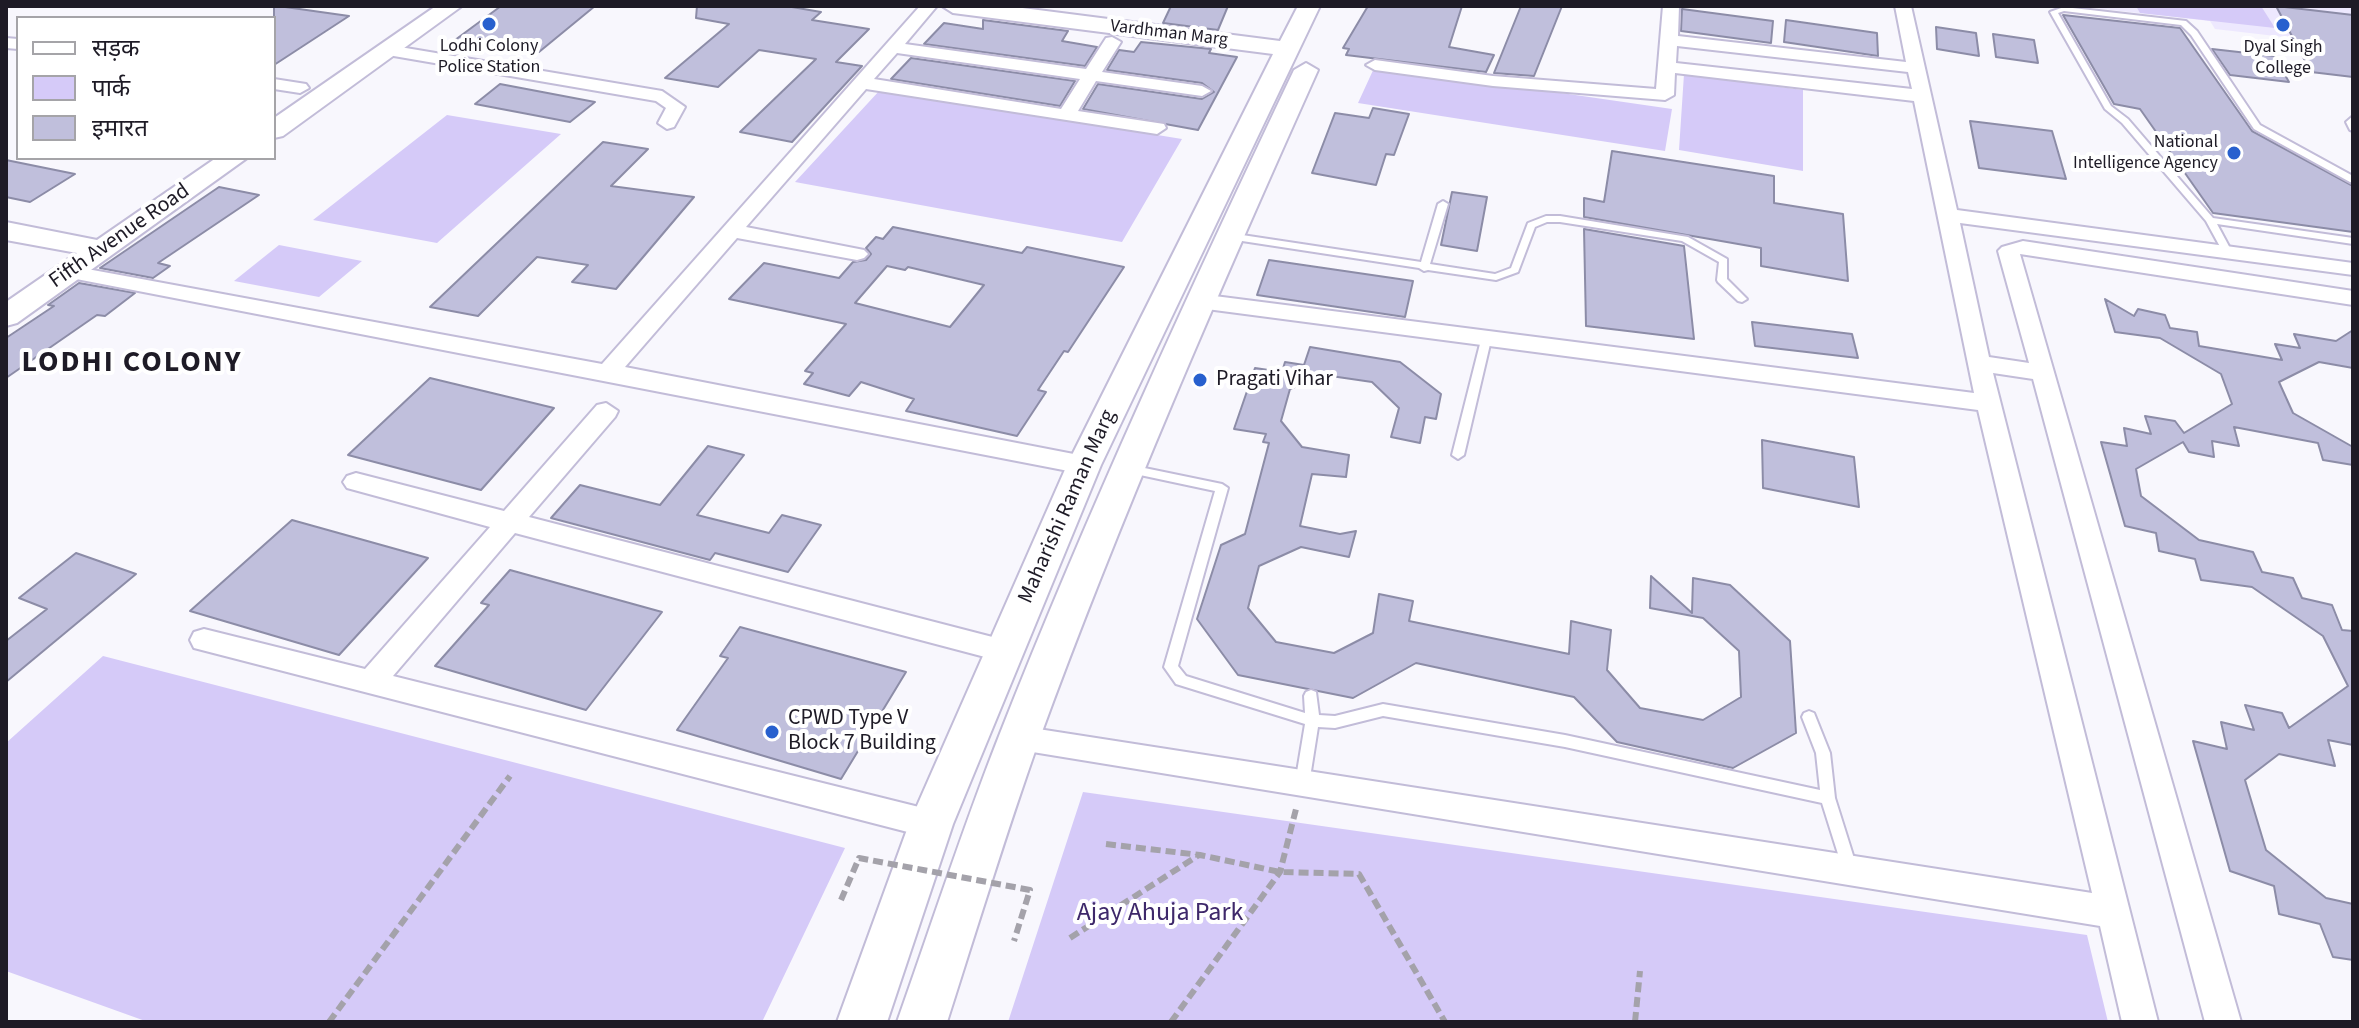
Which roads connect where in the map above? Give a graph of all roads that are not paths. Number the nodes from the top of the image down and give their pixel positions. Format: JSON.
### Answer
{"nodes":[{"id":1,"x":423,"y":6,"type":"edge"},
{"id":2,"x":451,"y":6,"type":"edge"},
{"id":3,"x":929,"y":6,"type":"edge"},
{"id":4,"x":953,"y":6,"type":"edge"},
{"id":5,"x":1309,"y":6,"type":"edge"},
{"id":6,"x":1334,"y":6,"type":"edge"},
{"id":7,"x":1671,"y":6,"type":"edge"},
{"id":8,"x":1903,"y":6,"type":"edge"},
{"id":9,"x":1668,"y":40,"type":"junction"},
{"id":10,"x":1112,"y":42,"type":"dead end"},
{"id":11,"x":896,"y":48,"type":"junction"},
{"id":12,"x":1290,"y":49,"type":"junction"},
{"id":13,"x":388,"y":50,"type":"junction"},
{"id":14,"x":1375,"y":65,"type":"dead end"},
{"id":15,"x":1666,"y":67,"type":"junction"},
{"id":16,"x":1916,"y":68,"type":"junction"},
{"id":17,"x":1094,"y":76,"type":"junction"},
{"id":18,"x":864,"y":83,"type":"junction"},
{"id":19,"x":276,"y":84,"type":"edge"},
{"id":20,"x":300,"y":88,"type":"junction"},
{"id":21,"x":1202,"y":91,"type":"dead end"},
{"id":22,"x":1922,"y":96,"type":"junction"},
{"id":23,"x":276,"y":105,"type":"edge"},
{"id":24,"x":1066,"y":115,"type":"junction"},
{"id":25,"x":2353,"y":119,"type":"edge"},
{"id":26,"x":667,"y":123,"type":"dead end"},
{"id":27,"x":1157,"y":128,"type":"dead end"},
{"id":28,"x":2353,"y":128,"type":"edge"},
{"id":29,"x":276,"y":129,"type":"edge"},
{"id":30,"x":194,"y":160,"type":"edge"},
{"id":31,"x":231,"y":160,"type":"edge"},
{"id":32,"x":2353,"y":180,"type":"edge"},
{"id":33,"x":1443,"y":204,"type":"dead end"},
{"id":34,"x":1946,"y":215,"type":"junction"},
{"id":35,"x":2210,"y":220,"type":"junction"},
{"id":36,"x":6,"y":231,"type":"edge"},
{"id":37,"x":732,"y":231,"type":"junction"},
{"id":38,"x":1229,"y":236,"type":"junction"},
{"id":39,"x":2353,"y":241,"type":"edge"},
{"id":40,"x":2227,"y":252,"type":"junction"},
{"id":41,"x":857,"y":254,"type":"dead end"},
{"id":42,"x":71,"y":258,"type":"junction"},
{"id":43,"x":1424,"y":268,"type":"junction"},
{"id":44,"x":2353,"y":269,"type":"edge"},
{"id":45,"x":6,"y":289,"type":"edge"},
{"id":46,"x":2353,"y":298,"type":"edge"},
{"id":47,"x":1742,"y":299,"type":"dead end"},
{"id":48,"x":1199,"y":301,"type":"junction"},
{"id":49,"x":6,"y":316,"type":"edge"},
{"id":50,"x":1486,"y":340,"type":"junction"},
{"id":51,"x":1980,"y":363,"type":"junction"},
{"id":52,"x":2041,"y":373,"type":"junction"},
{"id":53,"x":614,"y":374,"type":"junction"},
{"id":54,"x":1989,"y":403,"type":"junction"},
{"id":55,"x":606,"y":411,"type":"dead end"},
{"id":56,"x":1458,"y":455,"type":"dead end"},
{"id":57,"x":1084,"y":465,"type":"junction"},
{"id":58,"x":1127,"y":468,"type":"junction"},
{"id":59,"x":356,"y":482,"type":"dead end"},
{"id":60,"x":510,"y":521,"type":"junction"},
{"id":61,"x":204,"y":640,"type":"dead end"},
{"id":62,"x":1004,"y":651,"type":"junction"},
{"id":63,"x":369,"y":684,"type":"junction"},
{"id":64,"x":1311,"y":696,"type":"dead end"},
{"id":65,"x":1809,"y":717,"type":"dead end"},
{"id":66,"x":1312,"y":721,"type":"junction"},
{"id":67,"x":1019,"y":739,"type":"junction"},
{"id":68,"x":1302,"y":784,"type":"junction"},
{"id":69,"x":1828,"y":798,"type":"junction"},
{"id":70,"x":931,"y":824,"type":"junction"},
{"id":71,"x":1850,"y":871,"type":"junction"},
{"id":72,"x":2112,"y":912,"type":"junction"},
{"id":73,"x":862,"y":1022,"type":"edge"},
{"id":74,"x":922,"y":1022,"type":"edge"},
{"id":75,"x":2140,"y":1022,"type":"edge"},
{"id":76,"x":2223,"y":1022,"type":"edge"}],
"edges":[{"from":1,"to":20,"type":"main road"},
{"from":2,"to":13,"type":"main road"},
{"from":3,"to":11,"type":"street"},
{"from":4,"to":12,"type":"main road","name":"Vardhman Marg"},
{"from":5,"to":12,"type":"main road","name":"Maharishi Raman Marg"},
{"from":6,"to":38,"type":"main road","name":"Maharishi Raman Marg"},
{"from":7,"to":9,"type":"street"},
{"from":8,"to":16,"type":"street"},
{"from":9,"to":15,"type":"street"},
{"from":9,"to":16,"type":"street"},
{"from":10,"to":17,"type":"street"},
{"from":11,"to":17,"type":"street"},
{"from":11,"to":18,"type":"street"},
{"from":12,"to":57,"type":"main road","name":"Maharishi Raman Marg"},
{"from":13,"to":26,"type":"street"},
{"from":13,"to":29,"type":"main road"},
{"from":14,"to":15,"type":"street"},
{"from":15,"to":22,"type":"street"},
{"from":16,"to":22,"type":"street"},
{"from":17,"to":21,"type":"street"},
{"from":17,"to":24,"type":"street"},
{"from":18,"to":24,"type":"street"},
{"from":18,"to":37,"type":"street"},
{"from":19,"to":20,"type":"street"},
{"from":20,"to":23,"type":"main road"},
{"from":22,"to":34,"type":"street"},
{"from":24,"to":27,"type":"street"},
{"from":25,"to":28,"type":"lane"},
{"from":30,"to":42,"type":"main road","name":"Fifth Avenue Road"},
{"from":31,"to":42,"type":"main road","name":"Fifth Avenue Road"},
{"from":32,"to":35,"type":"lane"},
{"from":33,"to":43,"type":"lane"},
{"from":34,"to":40,"type":"street"},
{"from":34,"to":51,"type":"street"},
{"from":35,"to":39,"type":"lane"},
{"from":35,"to":40,"type":"lane"},
{"from":36,"to":42,"type":"main road"},
{"from":37,"to":41,"type":"street"},
{"from":37,"to":53,"type":"street"},
{"from":38,"to":43,"type":"lane"},
{"from":38,"to":48,"type":"main road","name":"Maharishi Raman Marg"},
{"from":40,"to":44,"type":"street"},
{"from":42,"to":45,"type":"main road","name":"Fifth Avenue Road"},
{"from":42,"to":49,"type":"main road","name":"Fifth Avenue Road"},
{"from":42,"to":53,"type":"street"},
{"from":43,"to":47,"type":"lane"},
{"from":46,"to":52,"type":"street"},
{"from":48,"to":50,"type":"street"},
{"from":48,"to":58,"type":"main road","name":"Maharishi Raman Marg"},
{"from":50,"to":54,"type":"street"},
{"from":50,"to":56,"type":"lane"},
{"from":51,"to":52,"type":"street"},
{"from":51,"to":54,"type":"street"},
{"from":52,"to":76,"type":"street"},
{"from":53,"to":57,"type":"street"},
{"from":54,"to":72,"type":"street"},
{"from":55,"to":60,"type":"street"},
{"from":57,"to":62,"type":"main road","name":"Maharishi Raman Marg"},
{"from":58,"to":66,"type":"lane"},
{"from":58,"to":67,"type":"main road","name":"Maharishi Raman Marg"},
{"from":59,"to":60,"type":"street"},
{"from":60,"to":62,"type":"street"},
{"from":60,"to":63,"type":"street"},
{"from":61,"to":63,"type":"street"},
{"from":62,"to":70,"type":"main road","name":"Maharishi Raman Marg"},
{"from":63,"to":70,"type":"street"},
{"from":64,"to":66,"type":"lane"},
{"from":65,"to":69,"type":"lane"},
{"from":66,"to":68,"type":"lane"},
{"from":66,"to":69,"type":"lane"},
{"from":67,"to":68,"type":"street"},
{"from":67,"to":74,"type":"main road","name":"Maharishi Raman Marg"},
{"from":68,"to":71,"type":"street"},
{"from":69,"to":71,"type":"lane"},
{"from":70,"to":73,"type":"main road","name":"Maharishi Raman Marg"},
{"from":71,"to":72,"type":"street"},
{"from":72,"to":75,"type":"street"}]}
